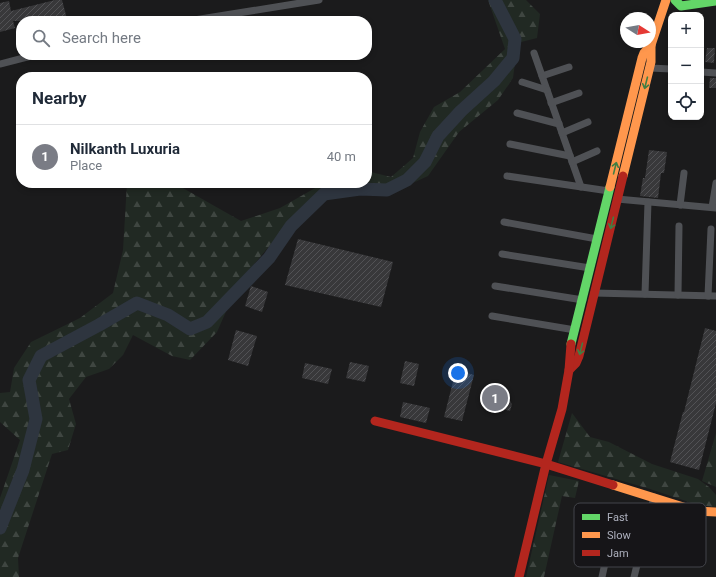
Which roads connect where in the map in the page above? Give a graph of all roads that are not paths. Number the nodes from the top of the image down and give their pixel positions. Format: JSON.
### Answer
{"nodes":[{"id":1,"x":319,"y":0,"type":"edge"},
{"id":2,"x":667,"y":0,"type":"edge"},
{"id":3,"x":674,"y":0,"type":"edge"},
{"id":4,"x":716,"y":1,"type":"edge"},
{"id":5,"x":219,"y":16,"type":"edge"},
{"id":6,"x":656,"y":31,"type":"edge"},
{"id":7,"x":648,"y":48,"type":"edge"},
{"id":8,"x":651,"y":48,"type":"edge"},
{"id":9,"x":534,"y":53,"type":"dead end"},
{"id":10,"x":16,"y":60,"type":"edge"},
{"id":11,"x":0,"y":64,"type":"edge"},
{"id":12,"x":569,"y":67,"type":"dead end"},
{"id":13,"x":650,"y":68,"type":"junction"},
{"id":14,"x":668,"y":69,"type":"edge"},
{"id":15,"x":704,"y":72,"type":"edge"},
{"id":16,"x":716,"y":73,"type":"edge"},
{"id":17,"x":542,"y":76,"type":"junction"},
{"id":18,"x":522,"y":82,"type":"dead end"},
{"id":19,"x":546,"y":90,"type":"junction"},
{"id":20,"x":579,"y":93,"type":"dead end"},
{"id":21,"x":551,"y":103,"type":"junction"},
{"id":22,"x":517,"y":113,"type":"dead end"},
{"id":23,"x":588,"y":122,"type":"dead end"},
{"id":24,"x":559,"y":124,"type":"junction"},
{"id":25,"x":562,"y":133,"type":"junction"},
{"id":26,"x":510,"y":144,"type":"dead end"},
{"id":27,"x":597,"y":151,"type":"dead end"},
{"id":28,"x":571,"y":159,"type":"junction"},
{"id":29,"x":684,"y":173,"type":"dead end"},
{"id":30,"x":507,"y":176,"type":"dead end"},
{"id":31,"x":716,"y":183,"type":"edge"},
{"id":32,"x":581,"y":187,"type":"junction"},
{"id":33,"x":609,"y":192,"type":"junction"},
{"id":34,"x":617,"y":199,"type":"junction"},
{"id":35,"x":648,"y":202,"type":"junction"},
{"id":36,"x":680,"y":205,"type":"junction"},
{"id":37,"x":714,"y":208,"type":"edge"},
{"id":38,"x":504,"y":222,"type":"dead end"},
{"id":39,"x":679,"y":226,"type":"dead end"},
{"id":40,"x":711,"y":229,"type":"dead end"},
{"id":41,"x":597,"y":239,"type":"junction"},
{"id":42,"x":502,"y":254,"type":"dead end"},
{"id":43,"x":590,"y":268,"type":"junction"},
{"id":44,"x":495,"y":286,"type":"dead end"},
{"id":45,"x":594,"y":293,"type":"junction"},
{"id":46,"x":645,"y":294,"type":"junction"},
{"id":47,"x":678,"y":295,"type":"junction"},
{"id":48,"x":708,"y":296,"type":"junction"},
{"id":49,"x":716,"y":296,"type":"edge"},
{"id":50,"x":583,"y":300,"type":"junction"},
{"id":51,"x":492,"y":316,"type":"dead end"},
{"id":52,"x":575,"y":330,"type":"junction"},
{"id":53,"x":569,"y":370,"type":"junction"},
{"id":54,"x":376,"y":421,"type":"dead end"},
{"id":55,"x":546,"y":464,"type":"junction"},
{"id":56,"x":654,"y":497,"type":"junction"},
{"id":57,"x":653,"y":503,"type":"edge"},
{"id":58,"x":673,"y":503,"type":"edge"},
{"id":59,"x":706,"y":511,"type":"edge"},
{"id":60,"x":716,"y":512,"type":"edge"},
{"id":61,"x":604,"y":567,"type":"edge"},
{"id":62,"x":637,"y":567,"type":"edge"},
{"id":63,"x":519,"y":577,"type":"edge"},
{"id":64,"x":602,"y":577,"type":"edge"},
{"id":65,"x":634,"y":577,"type":"edge"}],
"edges":[{"from":1,"to":5,"type":"street"},
{"from":2,"to":6,"type":"street"},
{"from":3,"to":4,"type":"street"},
{"from":33,"to":7,"type":"street","one_way":true},
{"from":8,"to":13,"type":"street"},
{"from":9,"to":17,"type":"street"},
{"from":10,"to":11,"type":"street"},
{"from":12,"to":17,"type":"street"},
{"from":13,"to":14,"type":"street"},
{"from":13,"to":34,"type":"street","one_way":true},
{"from":15,"to":16,"type":"street"},
{"from":17,"to":19,"type":"street"},
{"from":18,"to":19,"type":"street"},
{"from":19,"to":21,"type":"street"},
{"from":20,"to":21,"type":"street"},
{"from":21,"to":24,"type":"street"},
{"from":22,"to":24,"type":"street"},
{"from":23,"to":25,"type":"street"},
{"from":24,"to":25,"type":"street"},
{"from":25,"to":28,"type":"street"},
{"from":26,"to":28,"type":"street"},
{"from":27,"to":28,"type":"street"},
{"from":28,"to":32,"type":"street"},
{"from":29,"to":36,"type":"street"},
{"from":30,"to":32,"type":"street"},
{"from":31,"to":37,"type":"street"},
{"from":32,"to":33,"type":"street"},
{"from":33,"to":41,"type":"street"},
{"from":34,"to":35,"type":"street"},
{"from":34,"to":45,"type":"street","one_way":true},
{"from":35,"to":36,"type":"street"},
{"from":35,"to":46,"type":"street"},
{"from":36,"to":37,"type":"street"},
{"from":38,"to":41,"type":"street"},
{"from":39,"to":47,"type":"street"},
{"from":40,"to":48,"type":"street"},
{"from":41,"to":43,"type":"street"},
{"from":42,"to":43,"type":"street"},
{"from":43,"to":50,"type":"street"},
{"from":44,"to":50,"type":"street"},
{"from":45,"to":46,"type":"street"},
{"from":45,"to":53,"type":"street","one_way":true},
{"from":46,"to":47,"type":"street"},
{"from":47,"to":48,"type":"street"},
{"from":48,"to":49,"type":"street"},
{"from":50,"to":52,"type":"street"},
{"from":51,"to":52,"type":"street"},
{"from":52,"to":53,"type":"street"},
{"from":53,"to":55,"type":"street"},
{"from":54,"to":55,"type":"street"},
{"from":55,"to":56,"type":"street"},
{"from":55,"to":63,"type":"street"},
{"from":56,"to":57,"type":"street"},
{"from":56,"to":58,"type":"street"},
{"from":59,"to":60,"type":"street"},
{"from":61,"to":64,"type":"street"},
{"from":62,"to":65,"type":"street"}]}
